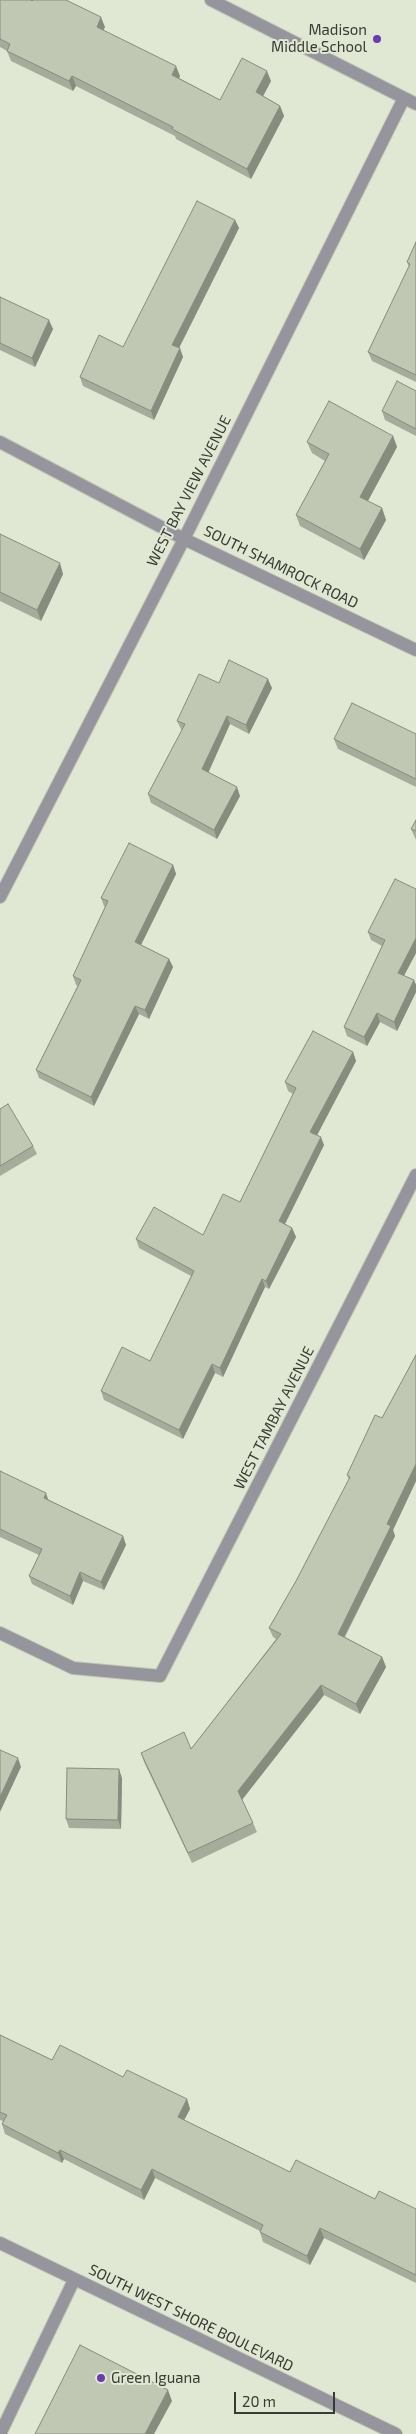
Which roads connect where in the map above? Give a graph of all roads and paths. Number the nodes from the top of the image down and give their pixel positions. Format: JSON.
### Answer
{"nodes":[{"id":1,"x":211,"y":0,"type":"edge"},
{"id":2,"x":410,"y":101,"type":"edge"},
{"id":3,"x":0,"y":442,"type":"edge"},
{"id":4,"x":184,"y":539,"type":"junction"},
{"id":5,"x":416,"y":650,"type":"edge"},
{"id":6,"x":0,"y":897,"type":"edge"},
{"id":7,"x":416,"y":1175,"type":"edge"},
{"id":8,"x":0,"y":1633,"type":"edge"},
{"id":9,"x":0,"y":2243,"type":"edge"},
{"id":10,"x":74,"y":2280,"type":"junction"},
{"id":11,"x":0,"y":2434,"type":"edge"},
{"id":12,"x":396,"y":2434,"type":"edge"}],
"edges":[{"from":1,"to":2,"type":"street"},
{"from":2,"to":4,"type":"street","name":"WEST BAY VIEW AVENUE"},
{"from":3,"to":4,"type":"street","name":"SOUTH SHAMROCK ROAD"},
{"from":4,"to":5,"type":"street","name":"SOUTH SHAMROCK ROAD"},
{"from":4,"to":6,"type":"street","name":"WEST BAY VIEW AVENUE"},
{"from":7,"to":8,"type":"street","name":"WEST TAMBAY AVENUE"},
{"from":9,"to":10,"type":"street","name":"SOUTH WEST SHORE BOULEVARD"},
{"from":10,"to":11,"type":"street"},
{"from":10,"to":12,"type":"street","name":"SOUTH WEST SHORE BOULEVARD"}]}
